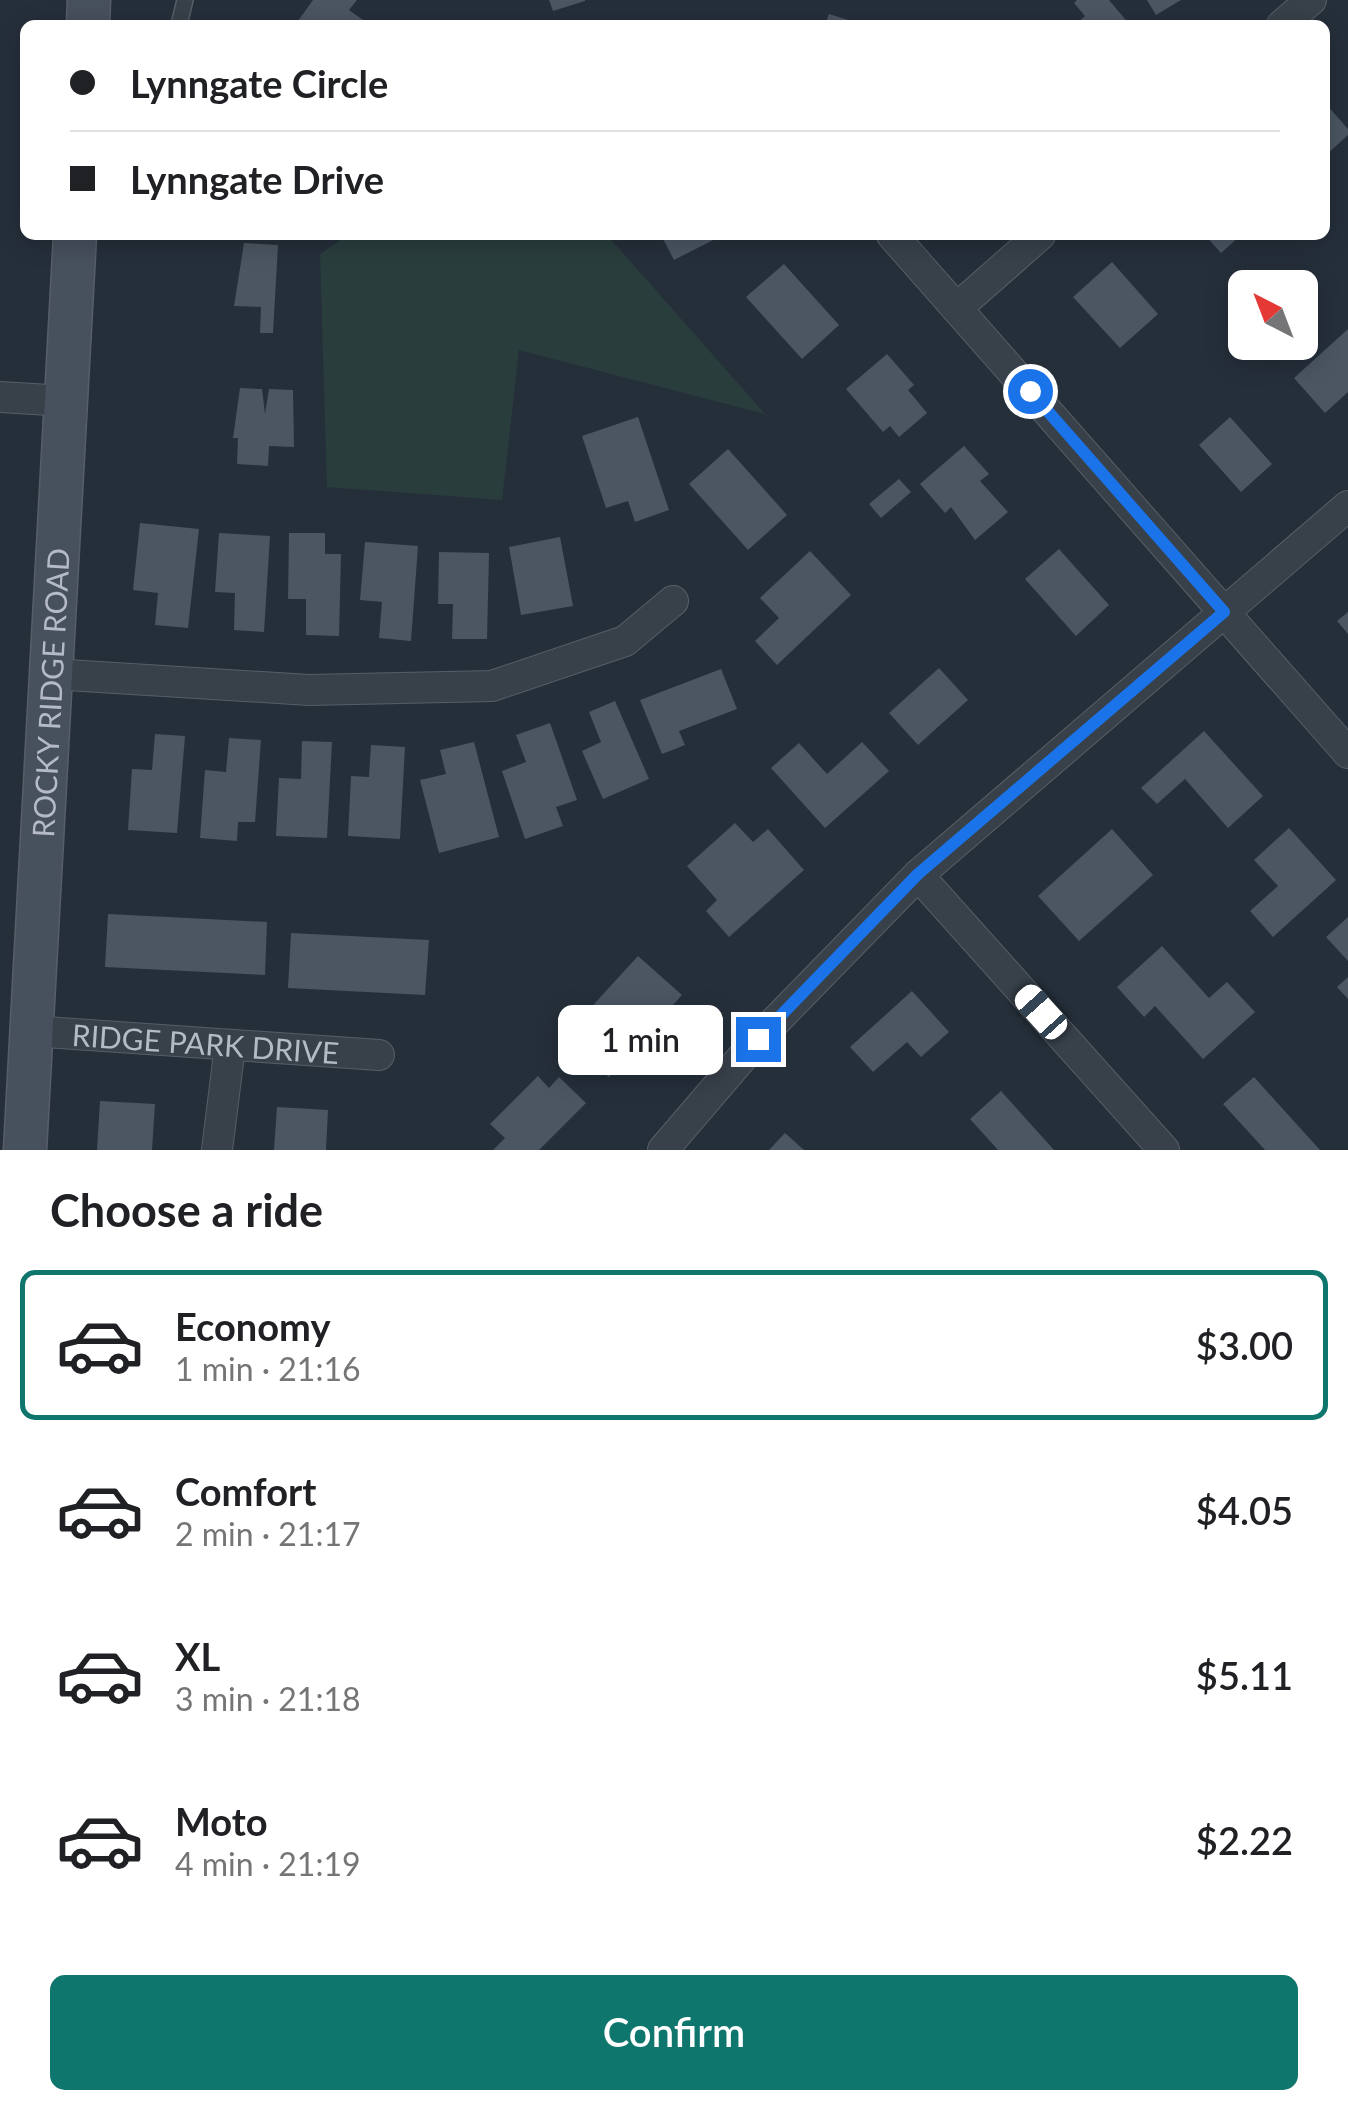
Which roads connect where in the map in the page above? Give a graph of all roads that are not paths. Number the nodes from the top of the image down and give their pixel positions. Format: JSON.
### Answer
{"nodes":[{"id":1,"x":1311,"y":0,"type":"edge"},
{"id":2,"x":1288,"y":20,"type":"edge"},
{"id":3,"x":76,"y":240,"type":"edge"},
{"id":4,"x":896,"y":240,"type":"edge"},
{"id":5,"x":1034,"y":240,"type":"edge"},
{"id":6,"x":957,"y":308,"type":"junction"},
{"id":7,"x":0,"y":397,"type":"edge"},
{"id":8,"x":66,"y":401,"type":"junction"},
{"id":9,"x":1348,"y":506,"type":"edge"},
{"id":10,"x":673,"y":602,"type":"dead end"},
{"id":11,"x":1224,"y":612,"type":"junction"},
{"id":12,"x":51,"y":674,"type":"junction"},
{"id":13,"x":1348,"y":753,"type":"edge"},
{"id":14,"x":918,"y":874,"type":"junction"},
{"id":15,"x":31,"y":1030,"type":"junction"},
{"id":16,"x":230,"y":1046,"type":"junction"},
{"id":17,"x":379,"y":1055,"type":"dead end"},
{"id":18,"x":24,"y":1150,"type":"edge"},
{"id":19,"x":217,"y":1150,"type":"edge"},
{"id":20,"x":663,"y":1150,"type":"edge"},
{"id":21,"x":1164,"y":1150,"type":"edge"}],
"edges":[{"from":1,"to":2,"type":"street"},
{"from":3,"to":8,"type":"main road","name":"ROCKY RIDGE ROAD"},
{"from":4,"to":6,"type":"street"},
{"from":5,"to":6,"type":"street"},
{"from":6,"to":11,"type":"street"},
{"from":7,"to":8,"type":"street"},
{"from":8,"to":12,"type":"main road","name":"ROCKY RIDGE ROAD"},
{"from":9,"to":11,"type":"street"},
{"from":10,"to":12,"type":"street"},
{"from":11,"to":13,"type":"street"},
{"from":11,"to":14,"type":"street"},
{"from":12,"to":15,"type":"main road","name":"ROCKY RIDGE ROAD"},
{"from":14,"to":20,"type":"street"},
{"from":14,"to":21,"type":"street"},
{"from":15,"to":16,"type":"street","name":"RIDGE PARK DRIVE"},
{"from":15,"to":18,"type":"main road","name":"ROCKY RIDGE ROAD"},
{"from":16,"to":17,"type":"street","name":"RIDGE PARK DRIVE"},
{"from":16,"to":19,"type":"street"}]}
